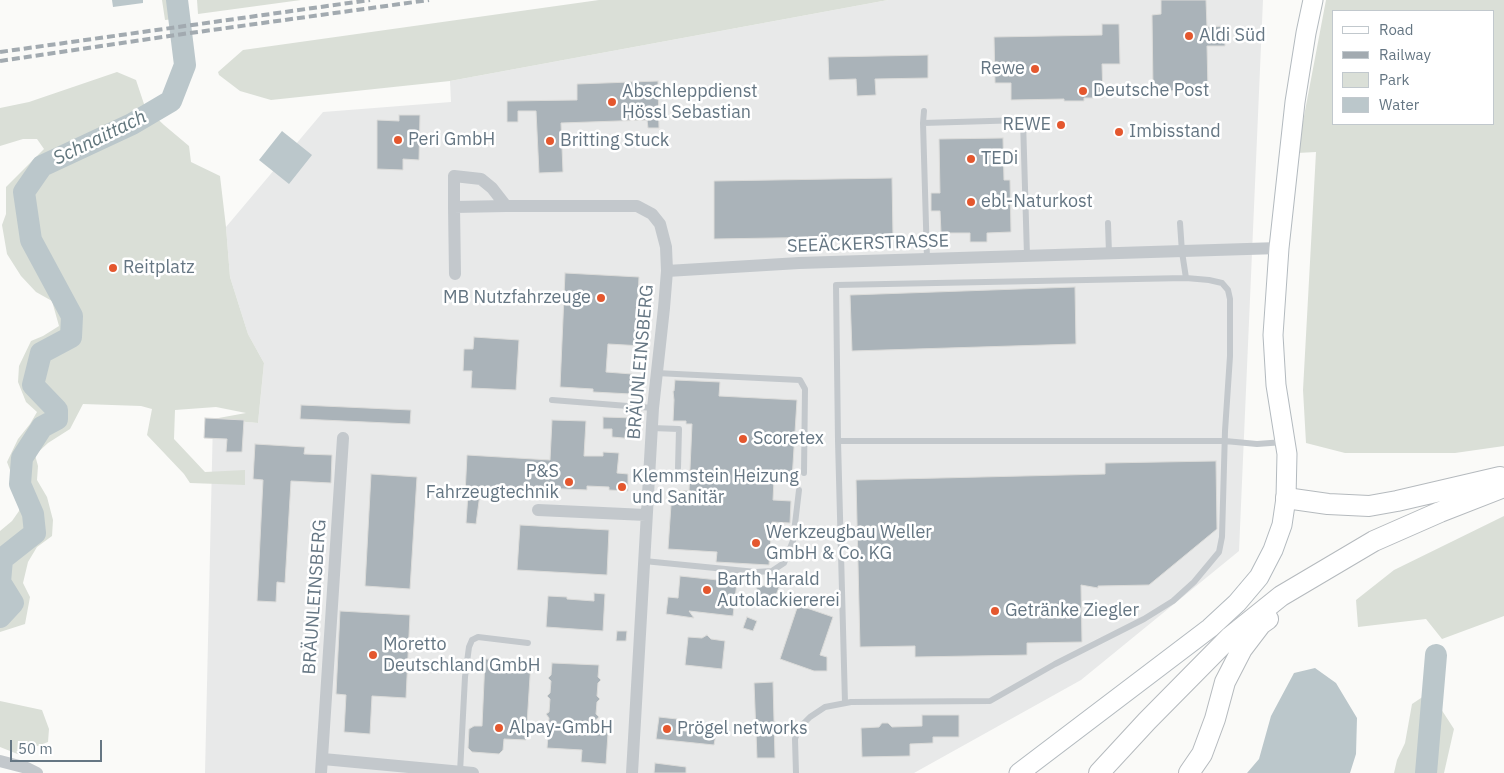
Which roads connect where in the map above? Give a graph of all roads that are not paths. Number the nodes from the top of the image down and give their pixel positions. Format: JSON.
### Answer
{"nodes":[{"id":1,"x":1313,"y":0,"type":"edge"},
{"id":2,"x":924,"y":111,"type":"dead end"},
{"id":3,"x":923,"y":123,"type":"junction"},
{"id":4,"x":506,"y":206,"type":"junction"},
{"id":5,"x":454,"y":207,"type":"junction"},
{"id":6,"x":1108,"y":223,"type":"dead end"},
{"id":7,"x":1180,"y":223,"type":"dead end"},
{"id":8,"x":1278,"y":248,"type":"junction"},
{"id":9,"x":1182,"y":252,"type":"junction"},
{"id":10,"x":1109,"y":254,"type":"junction"},
{"id":11,"x":1027,"y":256,"type":"junction"},
{"id":12,"x":927,"y":259,"type":"junction"},
{"id":13,"x":667,"y":271,"type":"junction"},
{"id":14,"x":455,"y":274,"type":"dead end"},
{"id":15,"x":1186,"y":278,"type":"junction"},
{"id":16,"x":656,"y":373,"type":"junction"},
{"id":17,"x":552,"y":400,"type":"dead end"},
{"id":18,"x":653,"y":408,"type":"junction"},
{"id":19,"x":652,"y":428,"type":"junction"},
{"id":20,"x":343,"y":438,"type":"dead end"},
{"id":21,"x":838,"y":441,"type":"junction"},
{"id":22,"x":1225,"y":441,"type":"junction"},
{"id":23,"x":1285,"y":442,"type":"junction"},
{"id":24,"x":678,"y":468,"type":"dead end"},
{"id":25,"x":804,"y":474,"type":"dead end"},
{"id":26,"x":1504,"y":476,"type":"edge"},
{"id":27,"x":1504,"y":487,"type":"edge"},
{"id":28,"x":798,"y":490,"type":"dead end"},
{"id":29,"x":1286,"y":498,"type":"junction"},
{"id":30,"x":538,"y":510,"type":"dead end"},
{"id":31,"x":646,"y":516,"type":"junction"},
{"id":32,"x":1374,"y":541,"type":"junction"},
{"id":33,"x":644,"y":561,"type":"junction"},
{"id":34,"x":528,"y":643,"type":"dead end"},
{"id":35,"x":845,"y":703,"type":"junction"},
{"id":36,"x":323,"y":759,"type":"junction"},
{"id":37,"x":0,"y":761,"type":"edge"},
{"id":38,"x":37,"y":773,"type":"edge"},
{"id":39,"x":322,"y":773,"type":"edge"},
{"id":40,"x":469,"y":773,"type":"edge"},
{"id":41,"x":632,"y":773,"type":"edge"},
{"id":42,"x":796,"y":773,"type":"edge"},
{"id":43,"x":1019,"y":773,"type":"edge"},
{"id":44,"x":1099,"y":773,"type":"edge"},
{"id":45,"x":1189,"y":773,"type":"edge"}],
"edges":[{"from":1,"to":8,"type":"main road"},
{"from":2,"to":3,"type":"lane"},
{"from":3,"to":11,"type":"lane"},
{"from":3,"to":12,"type":"lane"},
{"from":4,"to":5,"type":"street"},
{"from":4,"to":5,"type":"street"},
{"from":4,"to":13,"type":"street"},
{"from":5,"to":14,"type":"street"},
{"from":6,"to":10,"type":"lane"},
{"from":7,"to":9,"type":"lane"},
{"from":8,"to":9,"type":"street","name":"SEEÄCKERSTRASSE"},
{"from":8,"to":23,"type":"main road"},
{"from":9,"to":10,"type":"street","name":"SEEÄCKERSTRASSE"},
{"from":9,"to":15,"type":"lane"},
{"from":10,"to":11,"type":"street","name":"SEEÄCKERSTRASSE"},
{"from":11,"to":12,"type":"street","name":"SEEÄCKERSTRASSE"},
{"from":12,"to":13,"type":"street","name":"SEEÄCKERSTRASSE"},
{"from":13,"to":16,"type":"street","name":"BRÄUNLEINSBERG"},
{"from":15,"to":21,"type":"lane"},
{"from":15,"to":22,"type":"lane"},
{"from":16,"to":18,"type":"street","name":"BRÄUNLEINSBERG"},
{"from":16,"to":25,"type":"lane"},
{"from":17,"to":18,"type":"lane"},
{"from":18,"to":19,"type":"street","name":"BRÄUNLEINSBERG"},
{"from":19,"to":24,"type":"lane"},
{"from":19,"to":31,"type":"street","name":"BRÄUNLEINSBERG"},
{"from":20,"to":36,"type":"street","name":"BRÄUNLEINSBERG"},
{"from":21,"to":22,"type":"lane"},
{"from":21,"to":35,"type":"lane"},
{"from":22,"to":23,"type":"lane"},
{"from":22,"to":35,"type":"lane"},
{"from":23,"to":29,"type":"main road"},
{"from":26,"to":29,"type":"main road"},
{"from":27,"to":32,"type":"main road"},
{"from":28,"to":33,"type":"lane"},
{"from":29,"to":43,"type":"main road"},
{"from":30,"to":31,"type":"street"},
{"from":31,"to":33,"type":"street","name":"BRÄUNLEINSBERG"},
{"from":32,"to":44,"type":"main road"},
{"from":32,"to":45,"type":"main road"},
{"from":33,"to":41,"type":"street","name":"BRÄUNLEINSBERG"},
{"from":34,"to":40,"type":"lane"},
{"from":35,"to":42,"type":"lane"},
{"from":36,"to":39,"type":"street","name":"BRÄUNLEINSBERG"},
{"from":36,"to":40,"type":"street"},
{"from":37,"to":38,"type":"street"}]}
